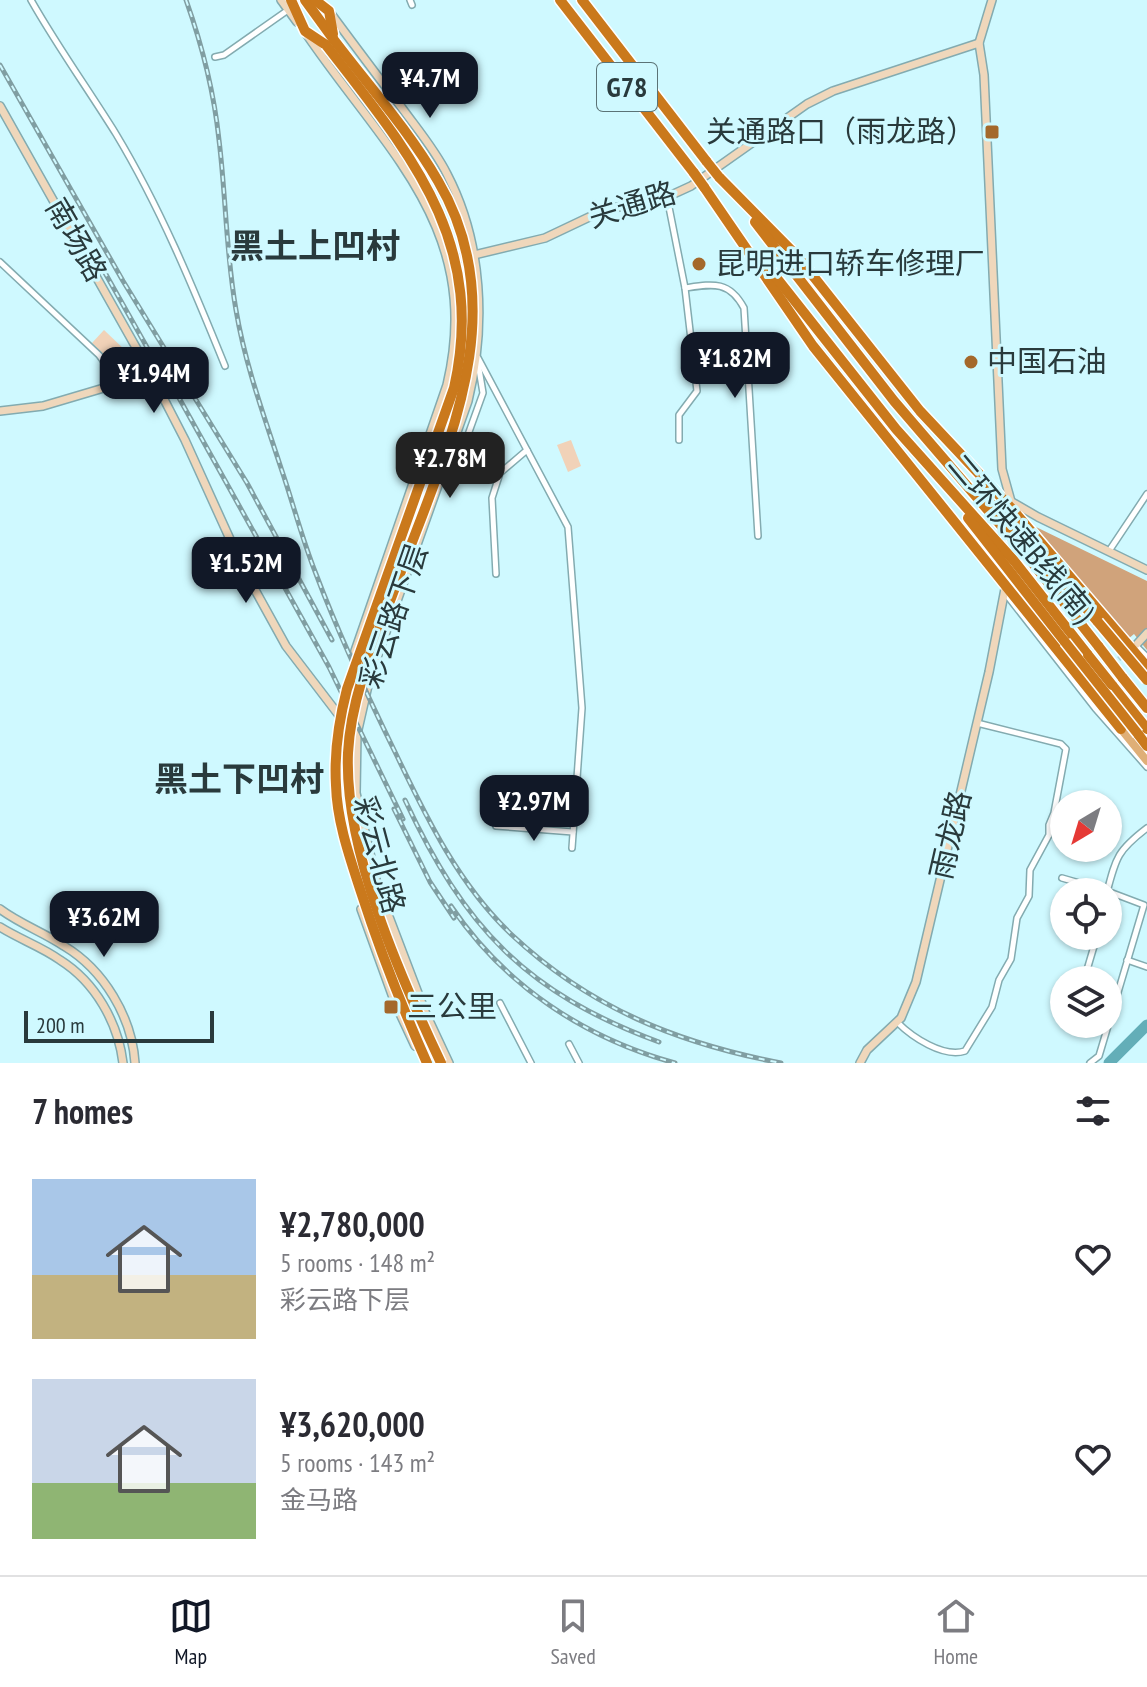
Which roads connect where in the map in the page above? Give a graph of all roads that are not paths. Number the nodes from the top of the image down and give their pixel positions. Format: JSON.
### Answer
{"nodes":[{"id":1,"x":31,"y":0,"type":"edge"},
{"id":2,"x":281,"y":0,"type":"edge"},
{"id":3,"x":305,"y":0,"type":"edge"},
{"id":4,"x":315,"y":0,"type":"edge"},
{"id":5,"x":321,"y":0,"type":"edge"},
{"id":6,"x":560,"y":0,"type":"edge"},
{"id":7,"x":582,"y":0,"type":"edge"},
{"id":8,"x":992,"y":0,"type":"edge"},
{"id":9,"x":291,"y":3,"type":"edge"},
{"id":10,"x":329,"y":11,"type":"junction"},
{"id":11,"x":305,"y":31,"type":"junction"},
{"id":12,"x":330,"y":43,"type":"junction"},
{"id":13,"x":979,"y":43,"type":"junction"},
{"id":14,"x":215,"y":57,"type":"dead end"},
{"id":15,"x":0,"y":106,"type":"edge"},
{"id":16,"x":719,"y":177,"type":"junction"},
{"id":17,"x":704,"y":187,"type":"junction"},
{"id":18,"x":667,"y":197,"type":"junction"},
{"id":19,"x":474,"y":256,"type":"junction"},
{"id":20,"x":0,"y":262,"type":"edge"},
{"id":21,"x":447,"y":262,"type":"junction"},
{"id":22,"x":685,"y":288,"type":"junction"},
{"id":23,"x":478,"y":358,"type":"junction"},
{"id":24,"x":225,"y":366,"type":"dead end"},
{"id":25,"x":151,"y":374,"type":"junction"},
{"id":26,"x":121,"y":384,"type":"junction"},
{"id":27,"x":0,"y":411,"type":"edge"},
{"id":28,"x":911,"y":421,"type":"junction"},
{"id":29,"x":679,"y":440,"type":"dead end"},
{"id":30,"x":912,"y":448,"type":"junction"},
{"id":31,"x":527,"y":450,"type":"junction"},
{"id":32,"x":456,"y":468,"type":"dead end"},
{"id":33,"x":1147,"y":494,"type":"edge"},
{"id":34,"x":758,"y":536,"type":"dead end"},
{"id":35,"x":1111,"y":548,"type":"dead end"},
{"id":36,"x":1147,"y":570,"type":"edge"},
{"id":37,"x":496,"y":574,"type":"dead end"},
{"id":38,"x":1004,"y":591,"type":"joint"},
{"id":39,"x":1101,"y":619,"type":"junction"},
{"id":40,"x":1147,"y":633,"type":"edge"},
{"id":41,"x":1136,"y":645,"type":"joint"},
{"id":42,"x":1147,"y":657,"type":"edge"},
{"id":43,"x":1147,"y":667,"type":"edge"},
{"id":44,"x":1147,"y":680,"type":"edge"},
{"id":45,"x":1147,"y":708,"type":"edge"},
{"id":46,"x":338,"y":711,"type":"junction"},
{"id":47,"x":977,"y":723,"type":"junction"},
{"id":48,"x":1121,"y":729,"type":"joint"},
{"id":49,"x":1147,"y":729,"type":"edge"},
{"id":50,"x":357,"y":739,"type":"junction"},
{"id":51,"x":1147,"y":746,"type":"edge"},
{"id":52,"x":1147,"y":763,"type":"edge"},
{"id":53,"x":496,"y":826,"type":"dead end"},
{"id":54,"x":1147,"y":828,"type":"edge"},
{"id":55,"x":573,"y":832,"type":"junction"},
{"id":56,"x":572,"y":848,"type":"dead end"},
{"id":57,"x":1112,"y":878,"type":"edge"},
{"id":58,"x":1122,"y":897,"type":"edge"},
{"id":59,"x":0,"y":909,"type":"edge"},
{"id":60,"x":0,"y":927,"type":"edge"},
{"id":61,"x":1127,"y":960,"type":"junction"},
{"id":62,"x":1147,"y":967,"type":"edge"},
{"id":63,"x":500,"y":1003,"type":"dead end"},
{"id":64,"x":897,"y":1022,"type":"junction"},
{"id":65,"x":569,"y":1044,"type":"dead end"},
{"id":66,"x":123,"y":1063,"type":"edge"},
{"id":67,"x":135,"y":1063,"type":"edge"},
{"id":68,"x":425,"y":1063,"type":"edge"},
{"id":69,"x":441,"y":1063,"type":"edge"},
{"id":70,"x":449,"y":1063,"type":"edge"},
{"id":71,"x":531,"y":1063,"type":"edge"},
{"id":72,"x":579,"y":1063,"type":"edge"},
{"id":73,"x":860,"y":1063,"type":"edge"},
{"id":74,"x":1090,"y":1063,"type":"edge"}],
"edges":[{"from":1,"to":24,"type":"street"},
{"from":2,"to":9,"type":"street"},
{"from":3,"to":12,"type":"highway","name":"彩云北路"},
{"from":4,"to":10,"type":"highway"},
{"from":5,"to":10,"type":"street","name":"彩云路下层"},
{"from":6,"to":17,"type":"highway","number":"G78","bridge":true},
{"from":7,"to":16,"type":"highway","number":"G78","bridge":true},
{"from":8,"to":13,"type":"street"},
{"from":9,"to":11,"type":"highway"},
{"from":9,"to":12,"type":"highway","name":"彩云北路"},
{"from":9,"to":14,"type":"street"},
{"from":10,"to":12,"type":"highway"},
{"from":10,"to":19,"type":"street","name":"彩云路下层"},
{"from":11,"to":12,"type":"highway"},
{"from":11,"to":21,"type":"street","name":"彩云路下层"},
{"from":12,"to":68,"type":"highway","name":"彩云北路","bridge":true},
{"from":12,"to":69,"type":"highway","name":"彩云北路","bridge":true},
{"from":13,"to":18,"type":"street","name":"关通路"},
{"from":13,"to":36,"type":"street"},
{"from":15,"to":25,"type":"street","name":"南场路"},
{"from":16,"to":28,"type":"highway","number":"G78"},
{"from":16,"to":39,"type":"highway"},
{"from":17,"to":30,"type":"highway","name":"二环快速B线(南)","number":"G78"},
{"from":17,"to":48,"type":"highway"},
{"from":18,"to":19,"type":"street","name":"关通路"},
{"from":18,"to":22,"type":"street"},
{"from":19,"to":21,"type":"street","name":"关通路"},
{"from":19,"to":23,"type":"street","name":"彩云路下层"},
{"from":20,"to":26,"type":"street"},
{"from":21,"to":46,"type":"street","name":"彩云路下层"},
{"from":22,"to":29,"type":"street"},
{"from":22,"to":34,"type":"street"},
{"from":23,"to":31,"type":"street"},
{"from":23,"to":32,"type":"street"},
{"from":23,"to":50,"type":"street","name":"彩云路下层"},
{"from":25,"to":26,"type":"street"},
{"from":25,"to":46,"type":"street","name":"南场路"},
{"from":26,"to":27,"type":"street"},
{"from":28,"to":39,"type":"highway"},
{"from":28,"to":45,"type":"highway","bridge":true},
{"from":30,"to":49,"type":"highway","name":"二环快速B线(南)","bridge":true},
{"from":30,"to":51,"type":"highway","bridge":true},
{"from":31,"to":37,"type":"street"},
{"from":31,"to":55,"type":"street"},
{"from":33,"to":35,"type":"street"},
{"from":38,"to":47,"type":"street","name":"雨龙路"},
{"from":38,"to":52,"type":"street"},
{"from":39,"to":43,"type":"highway"},
{"from":39,"to":44,"type":"highway","bridge":true},
{"from":40,"to":41,"type":"street"},
{"from":41,"to":42,"type":"street"},
{"from":46,"to":50,"type":"street","name":"南场路"},
{"from":46,"to":68,"type":"street","name":"彩云路下层"},
{"from":47,"to":64,"type":"street","name":"雨龙路"},
{"from":47,"to":64,"type":"street"},
{"from":48,"to":52,"type":"main road"},
{"from":50,"to":70,"type":"street","name":"彩云路下层"},
{"from":53,"to":55,"type":"street"},
{"from":54,"to":57,"type":"street"},
{"from":55,"to":56,"type":"street"},
{"from":58,"to":61,"type":"street"},
{"from":59,"to":67,"type":"street"},
{"from":60,"to":66,"type":"street"},
{"from":61,"to":62,"type":"street"},
{"from":61,"to":74,"type":"street"},
{"from":63,"to":71,"type":"street"},
{"from":64,"to":73,"type":"street","name":"雨龙路"},
{"from":65,"to":72,"type":"street"}]}
